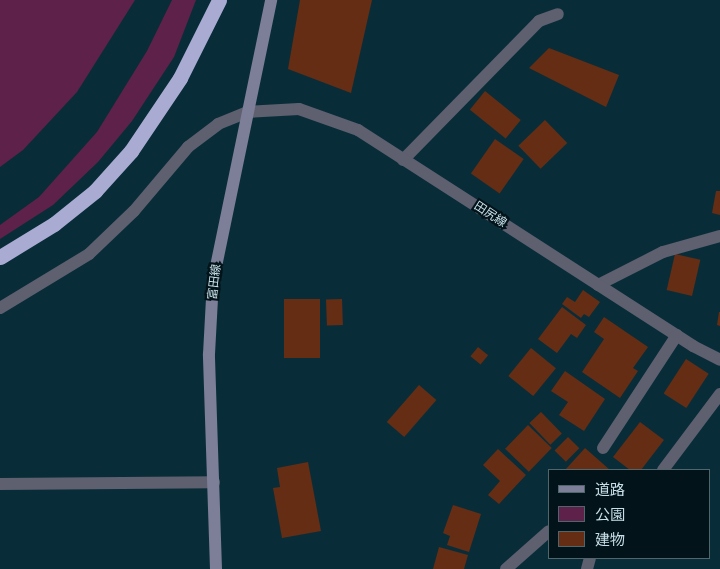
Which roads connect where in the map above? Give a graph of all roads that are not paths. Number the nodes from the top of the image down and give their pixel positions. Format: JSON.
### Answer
{"nodes":[{"id":1,"x":219,"y":0,"type":"edge"},
{"id":2,"x":271,"y":0,"type":"edge"},
{"id":3,"x":558,"y":14,"type":"dead end"},
{"id":4,"x":247,"y":112,"type":"junction"},
{"id":5,"x":403,"y":160,"type":"junction"},
{"id":6,"x":720,"y":236,"type":"edge"},
{"id":7,"x":0,"y":257,"type":"edge"},
{"id":8,"x":598,"y":285,"type":"junction"},
{"id":9,"x":0,"y":308,"type":"edge"},
{"id":10,"x":677,"y":336,"type":"junction"},
{"id":11,"x":720,"y":360,"type":"edge"},
{"id":12,"x":720,"y":394,"type":"edge"},
{"id":13,"x":603,"y":448,"type":"dead end"},
{"id":14,"x":664,"y":469,"type":"edge"},
{"id":15,"x":214,"y":482,"type":"junction"},
{"id":16,"x":0,"y":484,"type":"edge"},
{"id":17,"x":548,"y":532,"type":"edge"},
{"id":18,"x":216,"y":569,"type":"edge"},
{"id":19,"x":506,"y":569,"type":"edge"}],
"edges":[{"from":1,"to":7,"type":"highway"},
{"from":2,"to":4,"type":"street","name":"富田線"},
{"from":3,"to":5,"type":"street"},
{"from":4,"to":5,"type":"street","name":"田尻線"},
{"from":4,"to":9,"type":"street","name":"田尻線"},
{"from":4,"to":15,"type":"street","name":"富田線"},
{"from":5,"to":8,"type":"street","name":"田尻線"},
{"from":6,"to":8,"type":"street"},
{"from":8,"to":10,"type":"street","name":"田尻線"},
{"from":10,"to":11,"type":"street","name":"田尻線"},
{"from":10,"to":13,"type":"street"},
{"from":12,"to":14,"type":"street"},
{"from":15,"to":16,"type":"street"},
{"from":15,"to":18,"type":"street","name":"富田線"},
{"from":17,"to":19,"type":"street"}]}
